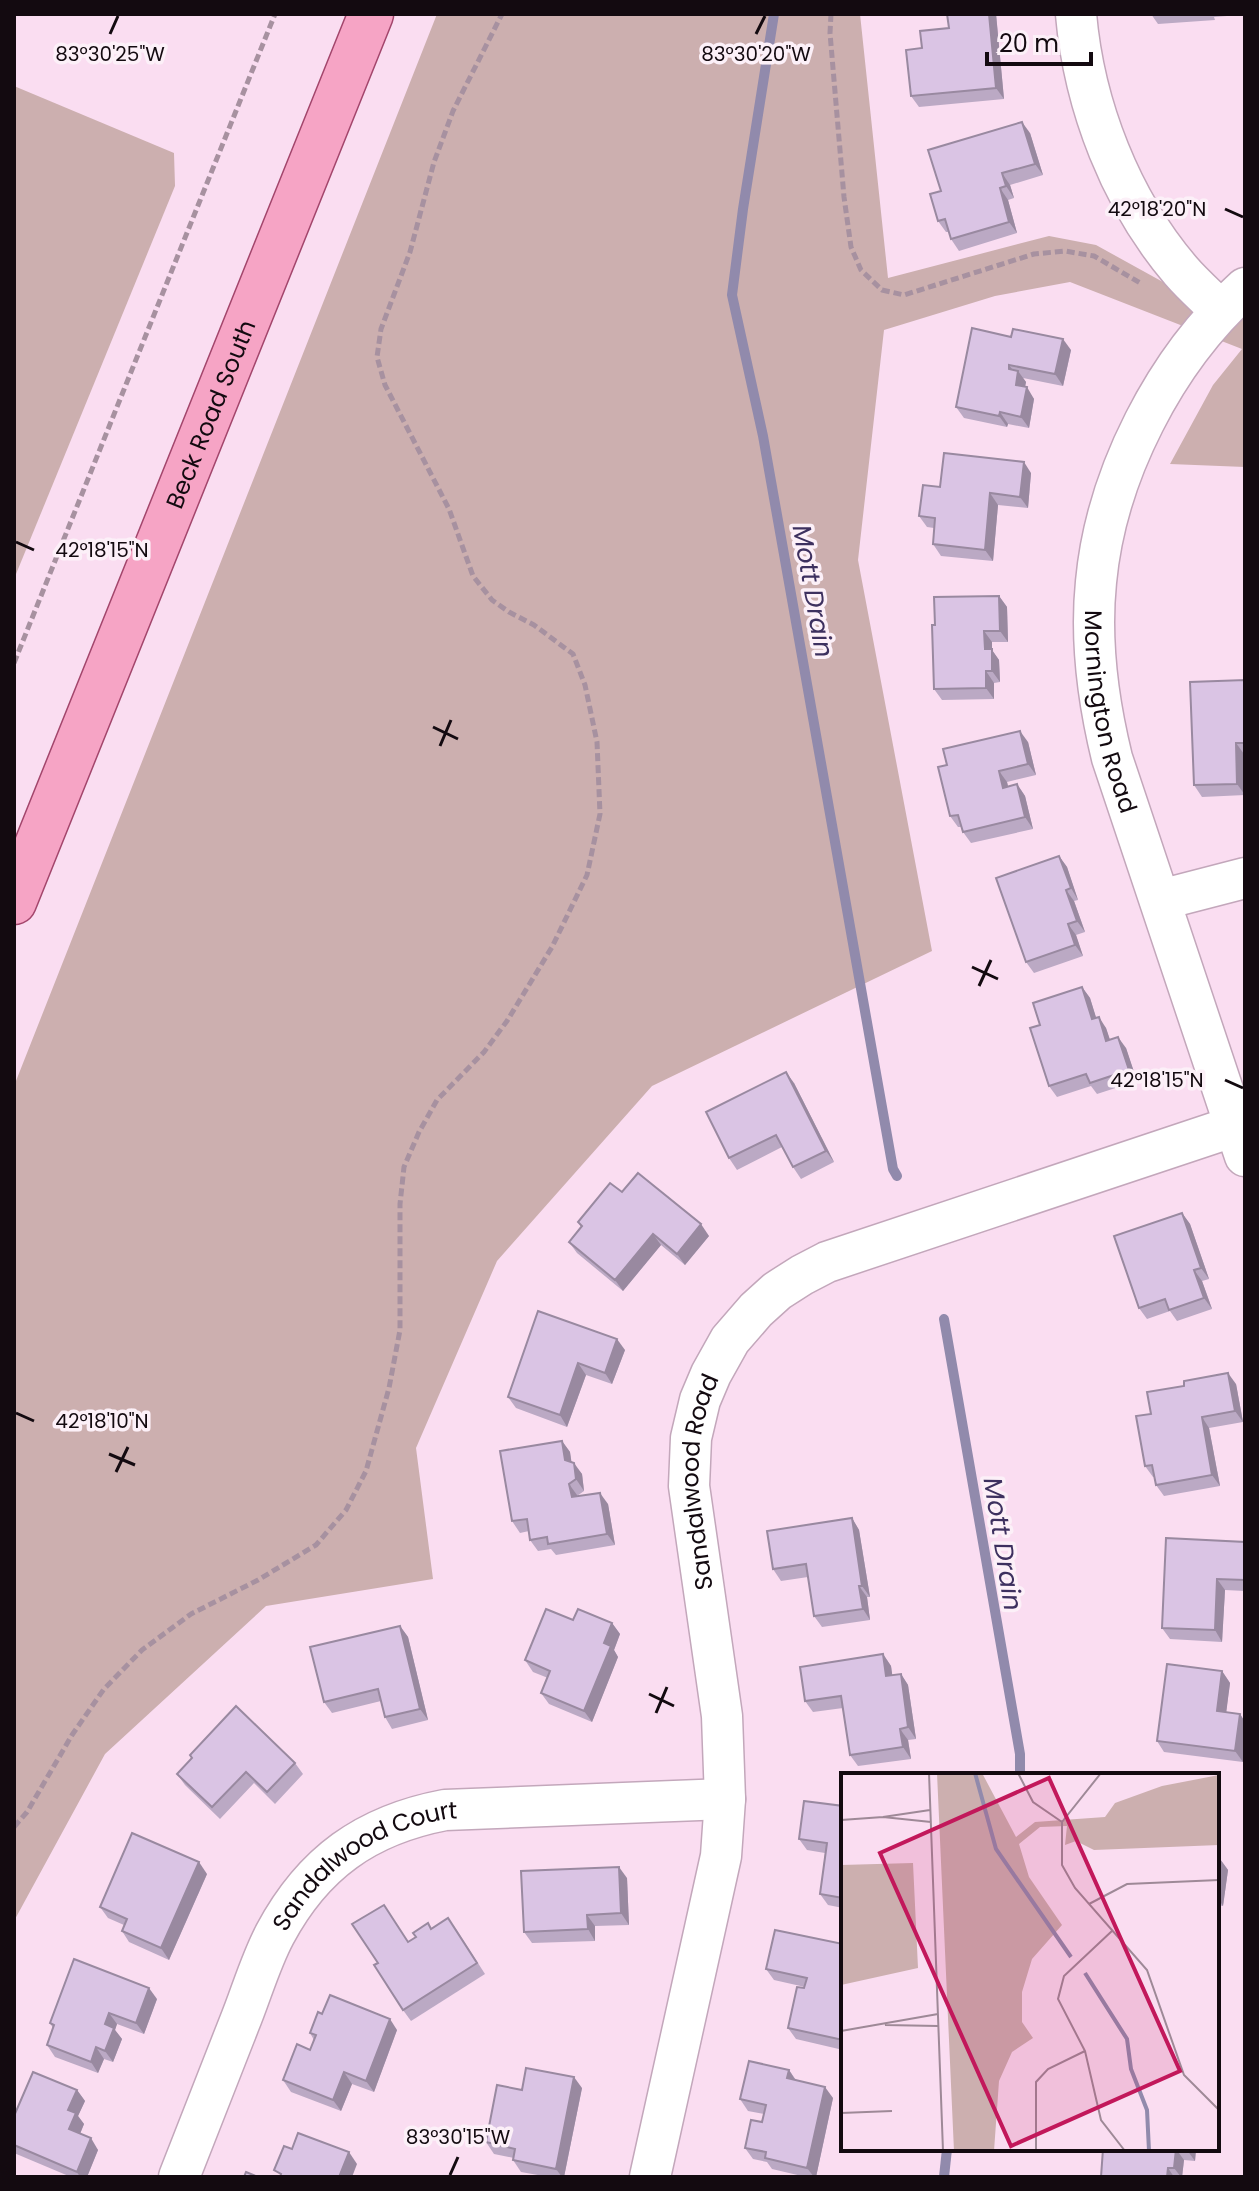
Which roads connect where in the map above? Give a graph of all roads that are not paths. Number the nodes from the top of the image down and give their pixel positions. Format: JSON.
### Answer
{"nodes":[{"id":1,"x":371,"y":14,"type":"edge"},
{"id":2,"x":1076,"y":14,"type":"edge"},
{"id":3,"x":1233,"y":299,"type":"edge"},
{"id":4,"x":1245,"y":878,"type":"edge"},
{"id":5,"x":1160,"y":900,"type":"junction"},
{"id":6,"x":14,"y":902,"type":"edge"},
{"id":7,"x":1240,"y":1141,"type":"edge"},
{"id":8,"x":725,"y":1799,"type":"junction"},
{"id":9,"x":179,"y":2177,"type":"edge"},
{"id":10,"x":650,"y":2177,"type":"edge"}],
"edges":[{"from":1,"to":6,"type":"main road","name":"Beck Road South"},
{"from":2,"to":3,"type":"street"},
{"from":3,"to":5,"type":"street","name":"Mornington Road"},
{"from":4,"to":5,"type":"street"},
{"from":5,"to":7,"type":"street","name":"Mornington Road"},
{"from":7,"to":8,"type":"street","name":"Sandalwood Road"},
{"from":8,"to":9,"type":"street","name":"Sandalwood Court"},
{"from":8,"to":10,"type":"street","name":"Sandalwood Road"}]}
